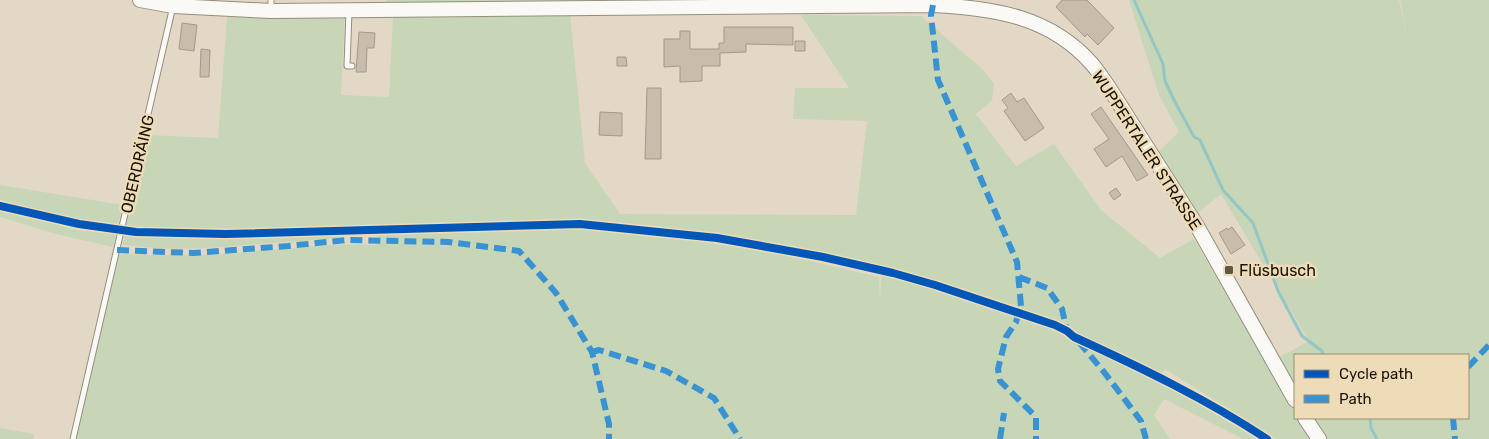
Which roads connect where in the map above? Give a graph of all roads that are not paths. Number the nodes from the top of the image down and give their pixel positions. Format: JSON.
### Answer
{"nodes":[{"id":1,"x":140,"y":0,"type":"edge"},
{"id":2,"x":875,"y":3,"type":"edge"},
{"id":3,"x":170,"y":4,"type":"edge"},
{"id":4,"x":271,"y":6,"type":"edge"},
{"id":5,"x":349,"y":11,"type":"junction"},
{"id":6,"x":352,"y":66,"type":"dead end"},
{"id":7,"x":1294,"y":398,"type":"edge"},
{"id":8,"x":1306,"y":419,"type":"edge"},
{"id":9,"x":73,"y":439,"type":"edge"},
{"id":10,"x":1319,"y":439,"type":"edge"}],
"edges":[{"from":1,"to":3,"type":"main road","name":"WUPPERTALER STRASSE"},
{"from":2,"to":5,"type":"main road","name":"WUPPERTALER STRASSE"},
{"from":2,"to":7,"type":"main road","name":"WUPPERTALER STRASSE"},
{"from":3,"to":4,"type":"main road","name":"WUPPERTALER STRASSE"},
{"from":3,"to":9,"type":"lane","name":"OBERDRÄING"},
{"from":4,"to":5,"type":"main road","name":"WUPPERTALER STRASSE"},
{"from":5,"to":6,"type":"lane"},
{"from":8,"to":10,"type":"main road"}]}
